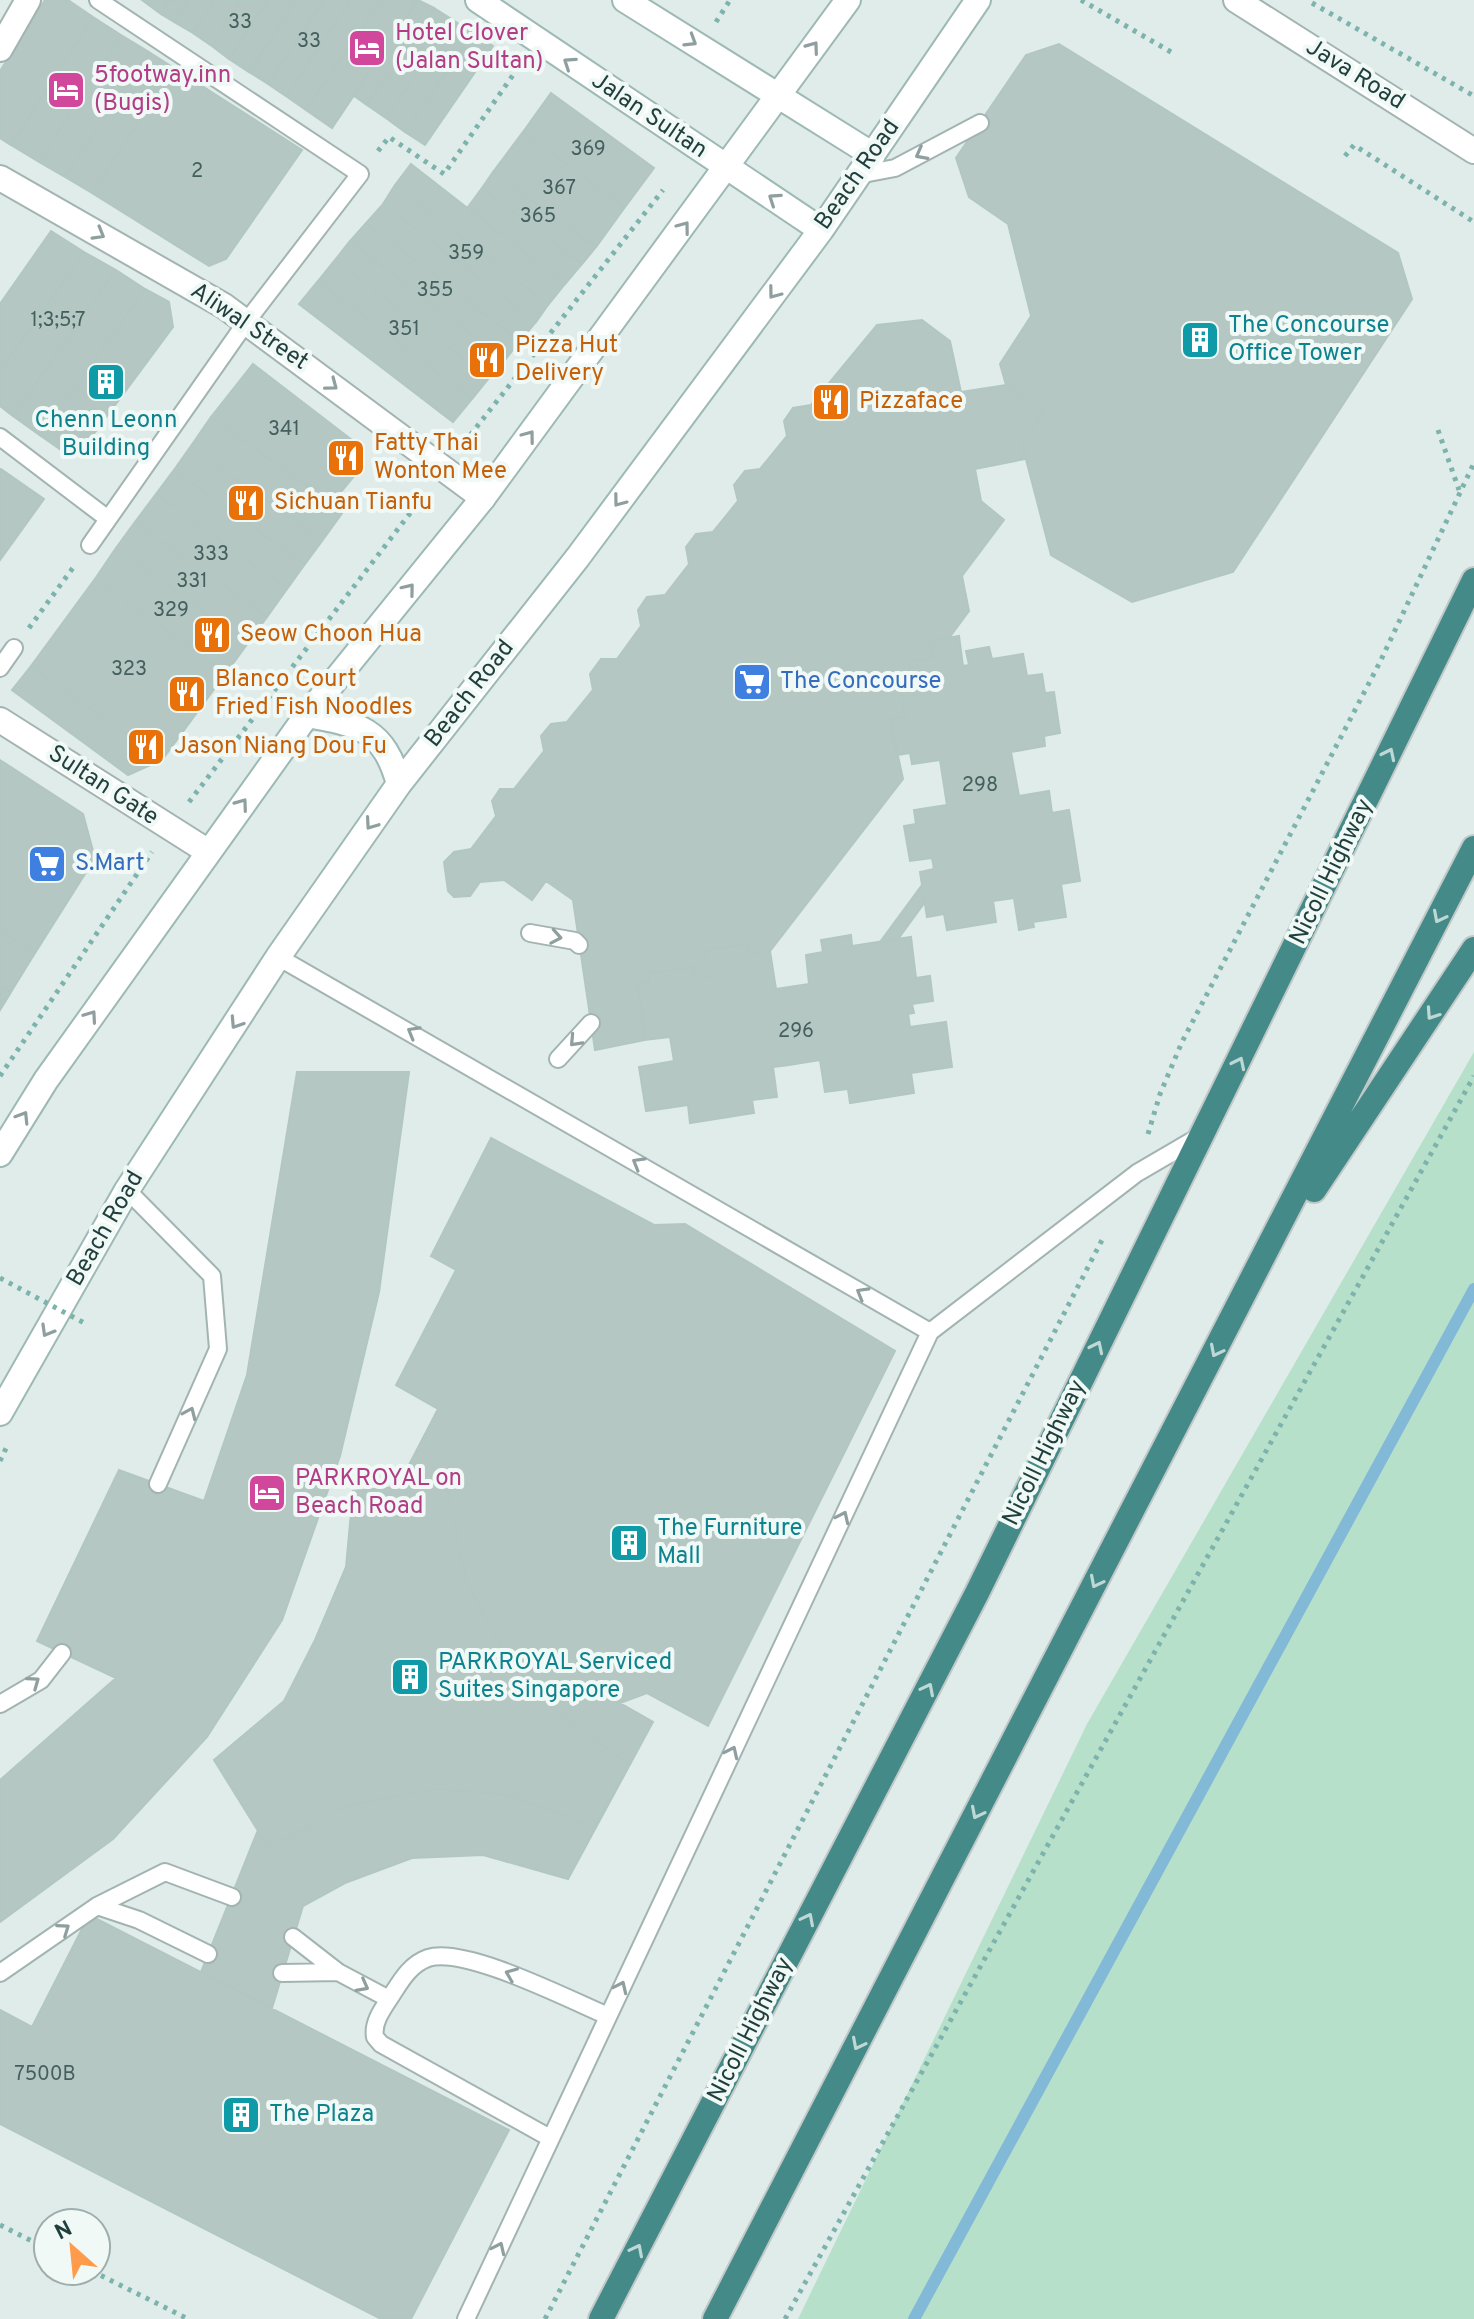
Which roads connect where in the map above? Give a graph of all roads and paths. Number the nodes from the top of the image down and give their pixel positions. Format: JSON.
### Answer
{"nodes":[{"id":1,"x":28,"y":0,"type":"edge"},
{"id":2,"x":98,"y":0,"type":"edge"},
{"id":3,"x":478,"y":0,"type":"edge"},
{"id":4,"x":625,"y":0,"type":"edge"},
{"id":5,"x":848,"y":0,"type":"edge"},
{"id":6,"x":978,"y":0,"type":"edge"},
{"id":7,"x":1081,"y":0,"type":"edge"},
{"id":8,"x":1236,"y":0,"type":"edge"},
{"id":9,"x":1312,"y":3,"type":"dead end"},
{"id":10,"x":536,"y":41,"type":"junction"},
{"id":11,"x":0,"y":49,"type":"edge"},
{"id":12,"x":1171,"y":52,"type":"dead end"},
{"id":13,"x":778,"y":95,"type":"junction"},
{"id":14,"x":1474,"y":96,"type":"edge"},
{"id":15,"x":980,"y":123,"type":"dead end"},
{"id":16,"x":1474,"y":151,"type":"edge"},
{"id":17,"x":873,"y":155,"type":"junction"},
{"id":18,"x":1345,"y":156,"type":"dead end"},
{"id":19,"x":728,"y":168,"type":"junction"},
{"id":20,"x":360,"y":174,"type":"junction"},
{"id":21,"x":858,"y":175,"type":"junction"},
{"id":22,"x":0,"y":178,"type":"edge"},
{"id":23,"x":674,"y":187,"type":"dead end"},
{"id":24,"x":1474,"y":222,"type":"edge"},
{"id":25,"x":821,"y":230,"type":"junction"},
{"id":26,"x":247,"y":321,"type":"junction"},
{"id":27,"x":1438,"y":430,"type":"dead end"},
{"id":28,"x":0,"y":437,"type":"edge"},
{"id":29,"x":1474,"y":463,"type":"edge"},
{"id":30,"x":445,"y":468,"type":"junction"},
{"id":31,"x":1459,"y":491,"type":"junction"},
{"id":32,"x":483,"y":498,"type":"junction"},
{"id":33,"x":108,"y":519,"type":"junction"},
{"id":34,"x":90,"y":545,"type":"joint"},
{"id":35,"x":1474,"y":580,"type":"edge"},
{"id":36,"x":14,"y":648,"type":"joint"},
{"id":37,"x":0,"y":668,"type":"edge"},
{"id":38,"x":307,"y":715,"type":"junction"},
{"id":39,"x":0,"y":720,"type":"edge"},
{"id":40,"x":399,"y":784,"type":"junction"},
{"id":41,"x":169,"y":828,"type":"junction"},
{"id":42,"x":1474,"y":848,"type":"edge"},
{"id":43,"x":207,"y":851,"type":"junction"},
{"id":44,"x":530,"y":933,"type":"dead end"},
{"id":45,"x":579,"y":945,"type":"dead end"},
{"id":46,"x":1474,"y":949,"type":"edge"},
{"id":47,"x":278,"y":957,"type":"junction"},
{"id":48,"x":591,"y":1023,"type":"dead end"},
{"id":49,"x":13,"y":1056,"type":"dead end"},
{"id":50,"x":558,"y":1059,"type":"dead end"},
{"id":51,"x":1474,"y":1076,"type":"edge"},
{"id":52,"x":0,"y":1079,"type":"edge"},
{"id":53,"x":1205,"y":1133,"type":"junction"},
{"id":54,"x":0,"y":1154,"type":"edge"},
{"id":55,"x":1137,"y":1173,"type":"junction"},
{"id":56,"x":127,"y":1190,"type":"junction"},
{"id":57,"x":1107,"y":1230,"type":"dead end"},
{"id":58,"x":0,"y":1278,"type":"edge"},
{"id":59,"x":1252,"y":1282,"type":"junction"},
{"id":60,"x":88,"y":1325,"type":"dead end"},
{"id":61,"x":930,"y":1332,"type":"junction"},
{"id":62,"x":0,"y":1413,"type":"edge"},
{"id":63,"x":158,"y":1484,"type":"dead end"},
{"id":64,"x":62,"y":1653,"type":"dead end"},
{"id":65,"x":0,"y":1704,"type":"edge"},
{"id":66,"x":232,"y":1897,"type":"dead end"},
{"id":67,"x":97,"y":1906,"type":"junction"},
{"id":68,"x":293,"y":1937,"type":"dead end"},
{"id":69,"x":208,"y":1954,"type":"dead end"},
{"id":70,"x":338,"y":1972,"type":"junction"},
{"id":71,"x":0,"y":1973,"type":"edge"},
{"id":72,"x":282,"y":1973,"type":"dead end"},
{"id":73,"x":389,"y":1999,"type":"junction"},
{"id":74,"x":608,"y":2016,"type":"junction"},
{"id":75,"x":550,"y":2138,"type":"junction"},
{"id":76,"x":0,"y":2225,"type":"edge"},
{"id":77,"x":32,"y":2241,"type":"edge"},
{"id":78,"x":112,"y":2281,"type":"edge"},
{"id":79,"x":188,"y":2319,"type":"edge"},
{"id":80,"x":466,"y":2319,"type":"edge"},
{"id":81,"x":545,"y":2319,"type":"edge"},
{"id":82,"x":601,"y":2319,"type":"edge"},
{"id":83,"x":715,"y":2319,"type":"edge"},
{"id":84,"x":785,"y":2319,"type":"edge"}],
"edges":[{"from":1,"to":11,"type":"main road"},
{"from":2,"to":20,"type":"lane"},
{"from":3,"to":10,"type":"main road","name":"Jalan Sultan"},
{"from":4,"to":13,"type":"main road","one_way":true},
{"from":13,"to":5,"type":"main road","one_way":true},
{"from":6,"to":17,"type":"main road","name":"Beach Road"},
{"from":7,"to":12,"type":"path"},
{"from":8,"to":16,"type":"main road","name":"Java Road"},
{"from":9,"to":14,"type":"path"},
{"from":19,"to":10,"type":"main road","name":"Jalan Sultan","one_way":true},
{"from":10,"to":20,"type":"path"},
{"from":13,"to":17,"type":"main road"},
{"from":13,"to":19,"type":"main road"},
{"from":15,"to":21,"type":"lane","one_way":true},
{"from":17,"to":21,"type":"main road","name":"Beach Road"},
{"from":18,"to":24,"type":"path"},
{"from":25,"to":19,"type":"main road","name":"Jalan Sultan","one_way":true},
{"from":32,"to":19,"type":"main road","one_way":true},
{"from":20,"to":26,"type":"lane"},
{"from":21,"to":25,"type":"main road","name":"Beach Road"},
{"from":22,"to":26,"type":"main road","name":"Aliwal Street","one_way":true},
{"from":23,"to":30,"type":"path"},
{"from":25,"to":40,"type":"main road","name":"Beach Road","one_way":true},
{"from":26,"to":30,"type":"main road","name":"Aliwal Street","one_way":true},
{"from":26,"to":33,"type":"lane"},
{"from":27,"to":31,"type":"path"},
{"from":28,"to":33,"type":"lane"},
{"from":29,"to":31,"type":"path"},
{"from":30,"to":32,"type":"main road","name":"Aliwal Street"},
{"from":30,"to":41,"type":"path"},
{"from":31,"to":55,"type":"path"},
{"from":38,"to":32,"type":"main road","one_way":true},
{"from":33,"to":34,"type":"lane"},
{"from":34,"to":36,"type":"path"},
{"from":53,"to":35,"type":"highway","name":"Nicoll Highway","one_way":true},
{"from":36,"to":37,"type":"lane"},
{"from":38,"to":40,"type":"main road"},
{"from":43,"to":38,"type":"main road","one_way":true},
{"from":39,"to":41,"type":"main road","name":"Sultan Gate"},
{"from":40,"to":47,"type":"main road","name":"Beach Road","one_way":true},
{"from":41,"to":43,"type":"main road","name":"Sultan Gate"},
{"from":41,"to":52,"type":"path"},
{"from":42,"to":59,"type":"highway","one_way":true},
{"from":54,"to":43,"type":"main road","one_way":true},
{"from":44,"to":45,"type":"lane","one_way":true},
{"from":46,"to":59,"type":"highway","one_way":true},
{"from":47,"to":56,"type":"main road","name":"Beach Road","one_way":true},
{"from":61,"to":47,"type":"lane","one_way":true},
{"from":48,"to":50,"type":"lane","one_way":true},
{"from":49,"to":52,"type":"path"},
{"from":51,"to":84,"type":"path"},
{"from":53,"to":55,"type":"lane"},
{"from":82,"to":53,"type":"highway","name":"Nicoll Highway","one_way":true},
{"from":55,"to":61,"type":"lane"},
{"from":56,"to":62,"type":"main road","name":"Beach Road","one_way":true},
{"from":63,"to":56,"type":"lane","one_way":true},
{"from":57,"to":81,"type":"path"},
{"from":58,"to":60,"type":"path","bridge":true},
{"from":59,"to":83,"type":"highway","one_way":true},
{"from":74,"to":61,"type":"lane","one_way":true},
{"from":65,"to":64,"type":"lane","one_way":true},
{"from":66,"to":67,"type":"lane"},
{"from":67,"to":69,"type":"lane"},
{"from":71,"to":67,"type":"lane","one_way":true},
{"from":68,"to":70,"type":"lane"},
{"from":70,"to":72,"type":"lane"},
{"from":70,"to":73,"type":"lane","one_way":true},
{"from":74,"to":73,"type":"lane","one_way":true},
{"from":73,"to":75,"type":"lane"},
{"from":74,"to":75,"type":"lane"},
{"from":80,"to":75,"type":"lane","one_way":true},
{"from":76,"to":77,"type":"path"},
{"from":78,"to":79,"type":"path"}]}
